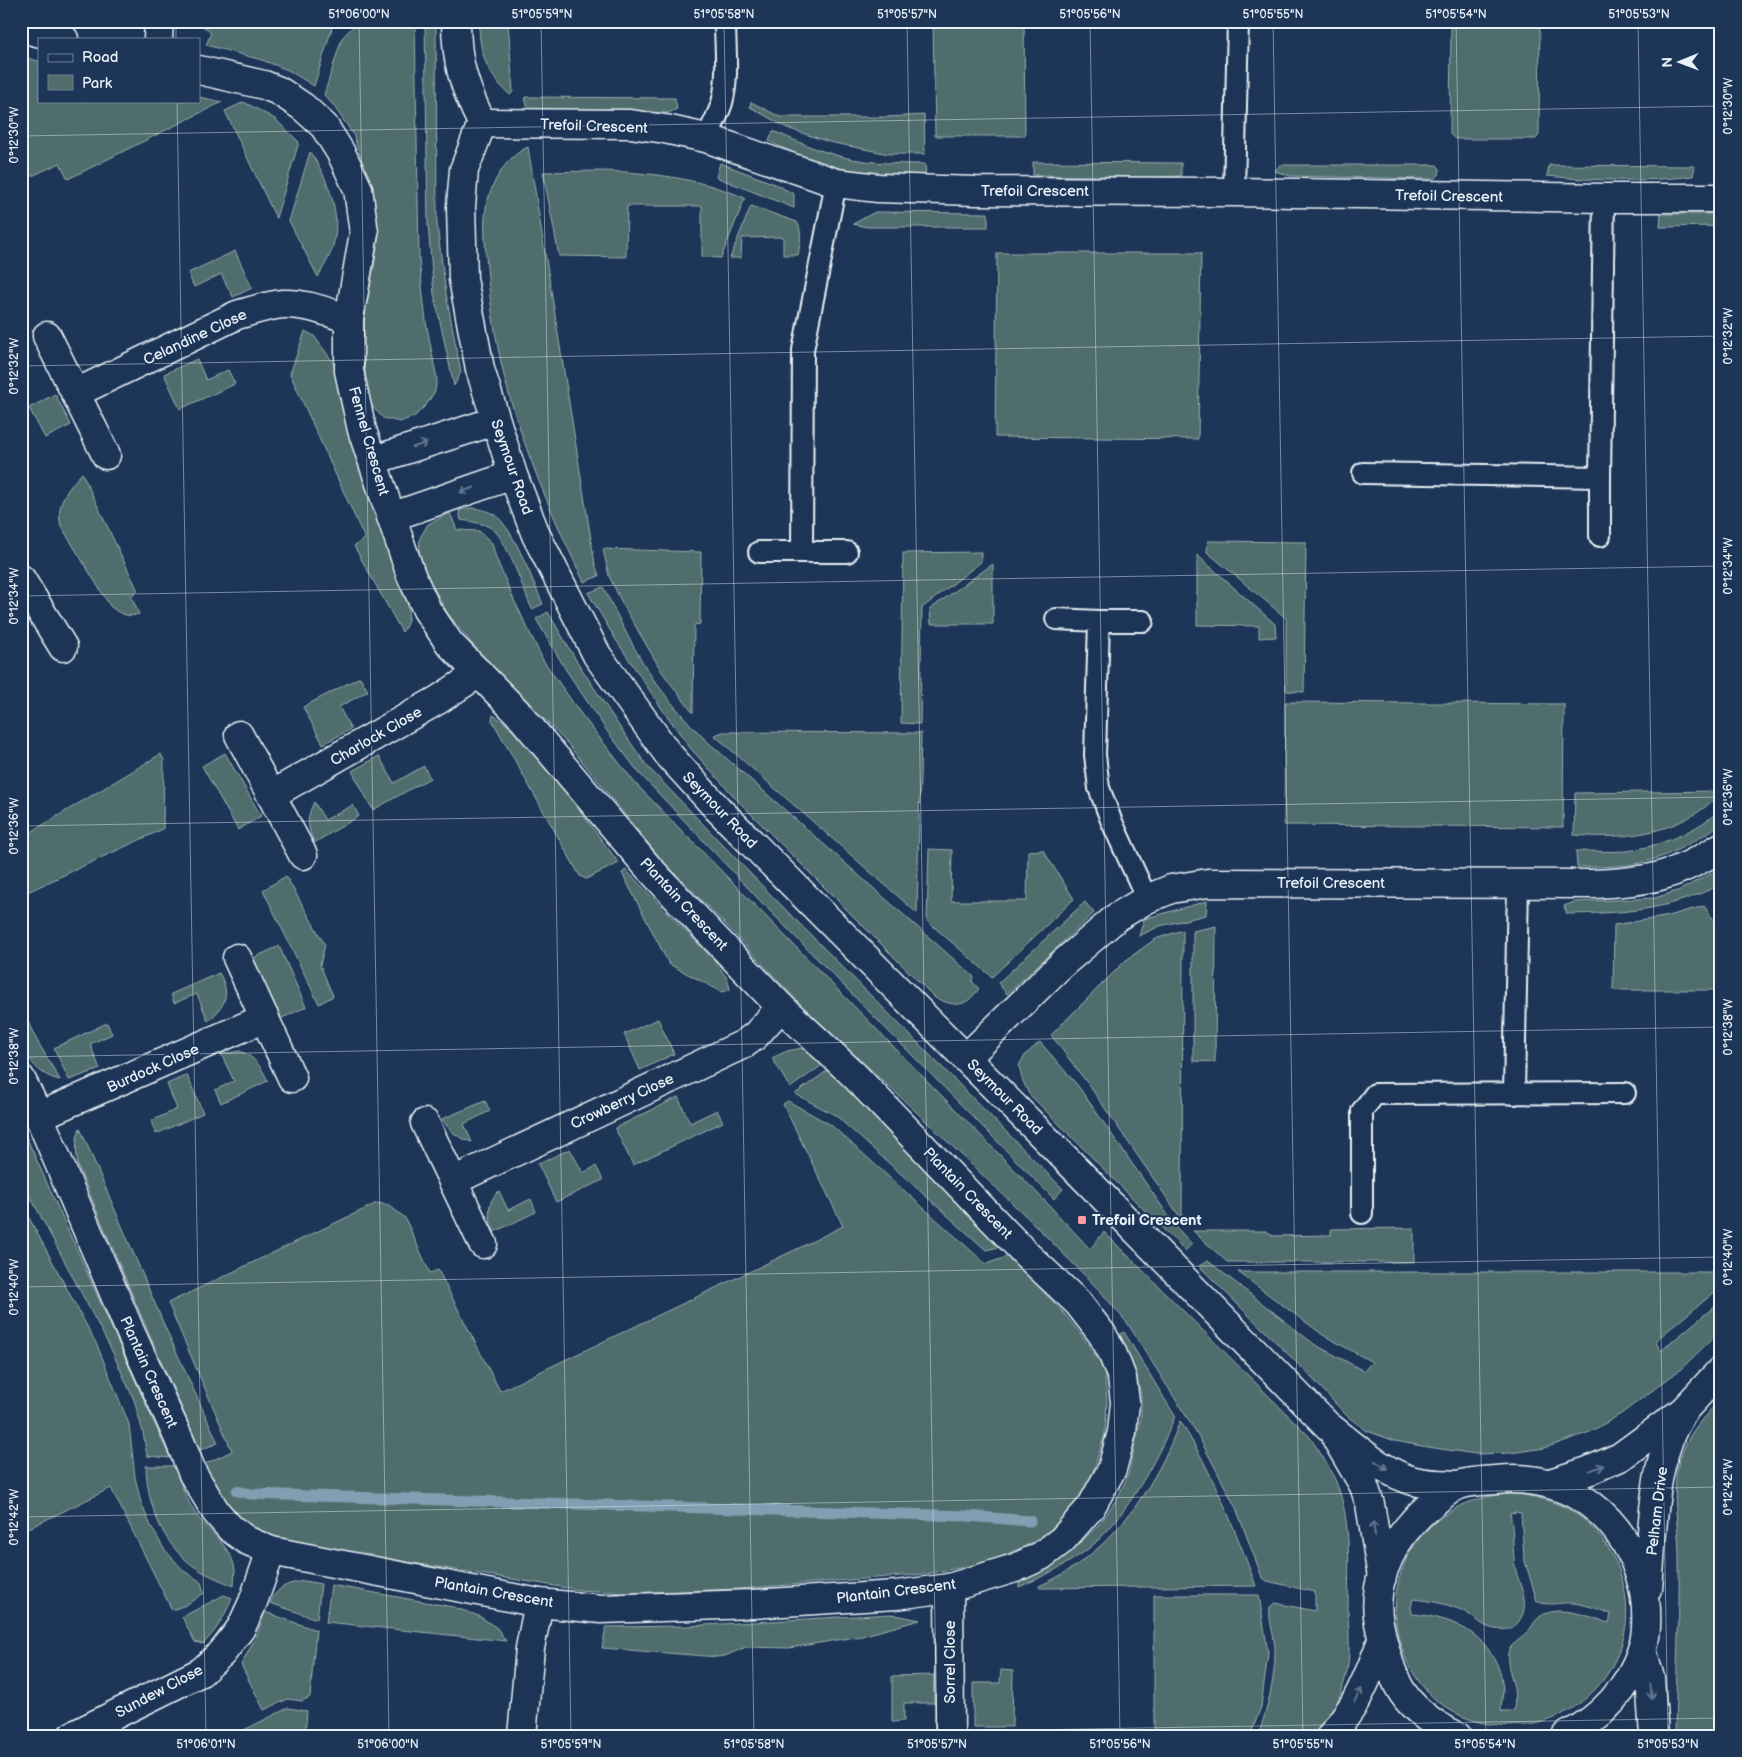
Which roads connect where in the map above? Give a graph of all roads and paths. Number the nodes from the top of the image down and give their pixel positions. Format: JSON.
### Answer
{"nodes":[{"id":1,"x":159,"y":21,"type":"edge"},
{"id":2,"x":456,"y":21,"type":"edge"},
{"id":3,"x":725,"y":21,"type":"edge"},
{"id":4,"x":1238,"y":21,"type":"edge"},
{"id":5,"x":21,"y":28,"type":"edge"},
{"id":6,"x":60,"y":38,"type":"edge"},
{"id":7,"x":158,"y":38,"type":"edge"},
{"id":8,"x":200,"y":70,"type":"edge"},
{"id":9,"x":482,"y":123,"type":"junction"},
{"id":10,"x":706,"y":138,"type":"junction"},
{"id":11,"x":836,"y":183,"type":"junction"},
{"id":12,"x":1234,"y":192,"type":"junction"},
{"id":13,"x":1604,"y":198,"type":"junction"},
{"id":14,"x":1721,"y":198,"type":"edge"},
{"id":15,"x":349,"y":319,"type":"junction"},
{"id":16,"x":47,"y":336,"type":"dead end"},
{"id":17,"x":76,"y":394,"type":"junction"},
{"id":18,"x":495,"y":421,"type":"junction"},
{"id":19,"x":106,"y":455,"type":"dead end"},
{"id":20,"x":374,"y":460,"type":"junction"},
{"id":21,"x":1363,"y":473,"type":"dead end"},
{"id":22,"x":513,"y":474,"type":"junction"},
{"id":23,"x":1600,"y":477,"type":"junction"},
{"id":24,"x":391,"y":517,"type":"junction"},
{"id":25,"x":1600,"y":536,"type":"dead end"},
{"id":26,"x":759,"y":552,"type":"dead end"},
{"id":27,"x":802,"y":552,"type":"junction"},
{"id":28,"x":847,"y":552,"type":"dead end"},
{"id":29,"x":23,"y":587,"type":"edge"},
{"id":30,"x":1056,"y":619,"type":"dead end"},
{"id":31,"x":1099,"y":620,"type":"junction"},
{"id":32,"x":1143,"y":621,"type":"dead end"},
{"id":33,"x":63,"y":647,"type":"dead end"},
{"id":34,"x":479,"y":673,"type":"junction"},
{"id":35,"x":240,"y":735,"type":"dead end"},
{"id":36,"x":271,"y":795,"type":"junction"},
{"id":37,"x":1721,"y":847,"type":"edge"},
{"id":38,"x":303,"y":855,"type":"dead end"},
{"id":39,"x":1518,"y":883,"type":"junction"},
{"id":40,"x":1147,"y":899,"type":"junction"},
{"id":41,"x":237,"y":958,"type":"dead end"},
{"id":42,"x":781,"y":1006,"type":"junction"},
{"id":43,"x":266,"y":1018,"type":"junction"},
{"id":44,"x":966,"y":1058,"type":"junction"},
{"id":45,"x":292,"y":1078,"type":"dead end"},
{"id":46,"x":21,"y":1079,"type":"edge"},
{"id":47,"x":1625,"y":1093,"type":"dead end"},
{"id":48,"x":1514,"y":1094,"type":"junction"},
{"id":49,"x":39,"y":1116,"type":"junction"},
{"id":50,"x":425,"y":1123,"type":"dead end"},
{"id":51,"x":453,"y":1181,"type":"junction"},
{"id":52,"x":1362,"y":1213,"type":"dead end"},
{"id":53,"x":483,"y":1244,"type":"dead end"},
{"id":54,"x":1721,"y":1370,"type":"edge"},
{"id":55,"x":1683,"y":1411,"type":"junction"},
{"id":56,"x":1328,"y":1426,"type":"junction"},
{"id":57,"x":1550,"y":1482,"type":"junction"},
{"id":58,"x":1458,"y":1485,"type":"junction"},
{"id":59,"x":271,"y":1551,"type":"junction"},
{"id":60,"x":1382,"y":1577,"type":"junction"},
{"id":61,"x":949,"y":1588,"type":"junction"},
{"id":62,"x":539,"y":1603,"type":"junction"},
{"id":63,"x":1646,"y":1616,"type":"junction"},
{"id":64,"x":1382,"y":1640,"type":"junction"},
{"id":65,"x":1642,"y":1649,"type":"junction"},
{"id":66,"x":72,"y":1736,"type":"edge"},
{"id":67,"x":522,"y":1736,"type":"edge"},
{"id":68,"x":950,"y":1736,"type":"edge"},
{"id":69,"x":1331,"y":1736,"type":"edge"},
{"id":70,"x":1457,"y":1736,"type":"edge"},
{"id":71,"x":1566,"y":1736,"type":"edge"},
{"id":72,"x":1654,"y":1736,"type":"edge"}],
"edges":[{"from":1,"to":7,"type":"street"},
{"from":2,"to":9,"type":"street"},
{"from":3,"to":10,"type":"lane"},
{"from":4,"to":12,"type":"lane"},
{"from":5,"to":6,"type":"street"},
{"from":8,"to":15,"type":"street","name":"Fennel Crescent"},
{"from":9,"to":10,"type":"street","name":"Trefoil Crescent"},
{"from":9,"to":18,"type":"street","name":"Seymour Road"},
{"from":10,"to":11,"type":"street","name":"Trefoil Crescent"},
{"from":11,"to":12,"type":"street","name":"Trefoil Crescent"},
{"from":11,"to":27,"type":"lane"},
{"from":12,"to":13,"type":"street","name":"Trefoil Crescent"},
{"from":13,"to":14,"type":"street","name":"Trefoil Crescent"},
{"from":13,"to":23,"type":"lane"},
{"from":15,"to":17,"type":"street","name":"Celandine Close"},
{"from":15,"to":20,"type":"street","name":"Fennel Crescent"},
{"from":16,"to":17,"type":"street"},
{"from":17,"to":19,"type":"street"},
{"from":20,"to":18,"type":"street","one_way":true},
{"from":18,"to":22,"type":"street","name":"Seymour Road"},
{"from":20,"to":24,"type":"street","name":"Fennel Crescent"},
{"from":21,"to":23,"type":"lane"},
{"from":22,"to":24,"type":"street","one_way":true},
{"from":22,"to":44,"type":"street","name":"Seymour Road"},
{"from":23,"to":25,"type":"lane"},
{"from":24,"to":34,"type":"street","name":"Plantain Crescent"},
{"from":26,"to":27,"type":"lane"},
{"from":27,"to":28,"type":"lane"},
{"from":29,"to":33,"type":"street"},
{"from":30,"to":31,"type":"lane"},
{"from":31,"to":32,"type":"lane"},
{"from":31,"to":40,"type":"lane"},
{"from":34,"to":36,"type":"street","name":"Charlock Close"},
{"from":34,"to":42,"type":"street","name":"Plantain Crescent"},
{"from":35,"to":36,"type":"street"},
{"from":36,"to":38,"type":"street"},
{"from":37,"to":39,"type":"street","name":"Trefoil Crescent"},
{"from":39,"to":40,"type":"street","name":"Trefoil Crescent"},
{"from":39,"to":48,"type":"lane"},
{"from":40,"to":44,"type":"street","name":"Trefoil Crescent"},
{"from":41,"to":43,"type":"street"},
{"from":42,"to":51,"type":"street","name":"Crowberry Close"},
{"from":42,"to":61,"type":"street","name":"Plantain Crescent"},
{"from":43,"to":45,"type":"street"},
{"from":43,"to":49,"type":"street","name":"Burdock Close"},
{"from":44,"to":56,"type":"street","name":"Seymour Road"},
{"from":46,"to":49,"type":"street","name":"Plantain Crescent"},
{"from":47,"to":48,"type":"lane"},
{"from":48,"to":52,"type":"lane"},
{"from":49,"to":59,"type":"street","name":"Plantain Crescent"},
{"from":50,"to":51,"type":"street"},
{"from":51,"to":53,"type":"street"},
{"from":54,"to":55,"type":"street","name":"Pelham Drive"},
{"from":57,"to":55,"type":"street","name":"Pelham Drive","one_way":true},
{"from":55,"to":63,"type":"street","name":"Pelham Drive"},
{"from":56,"to":58,"type":"street","name":"Seymour Road","one_way":true},
{"from":60,"to":56,"type":"street","name":"Seymour Road","one_way":true},
{"from":57,"to":58,"type":"street","name":"Seymour Road"},
{"from":57,"to":63,"type":"street"},
{"from":58,"to":60,"type":"street"},
{"from":59,"to":62,"type":"street","name":"Plantain Crescent"},
{"from":59,"to":66,"type":"street","name":"Sundew Close"},
{"from":60,"to":64,"type":"street"},
{"from":61,"to":62,"type":"street","name":"Plantain Crescent"},
{"from":61,"to":68,"type":"street","name":"Sorrel Close"},
{"from":62,"to":67,"type":"street"},
{"from":63,"to":65,"type":"street"},
{"from":69,"to":64,"type":"street","one_way":true},
{"from":64,"to":70,"type":"street"},
{"from":65,"to":71,"type":"street"},
{"from":65,"to":72,"type":"street","one_way":true}]}
